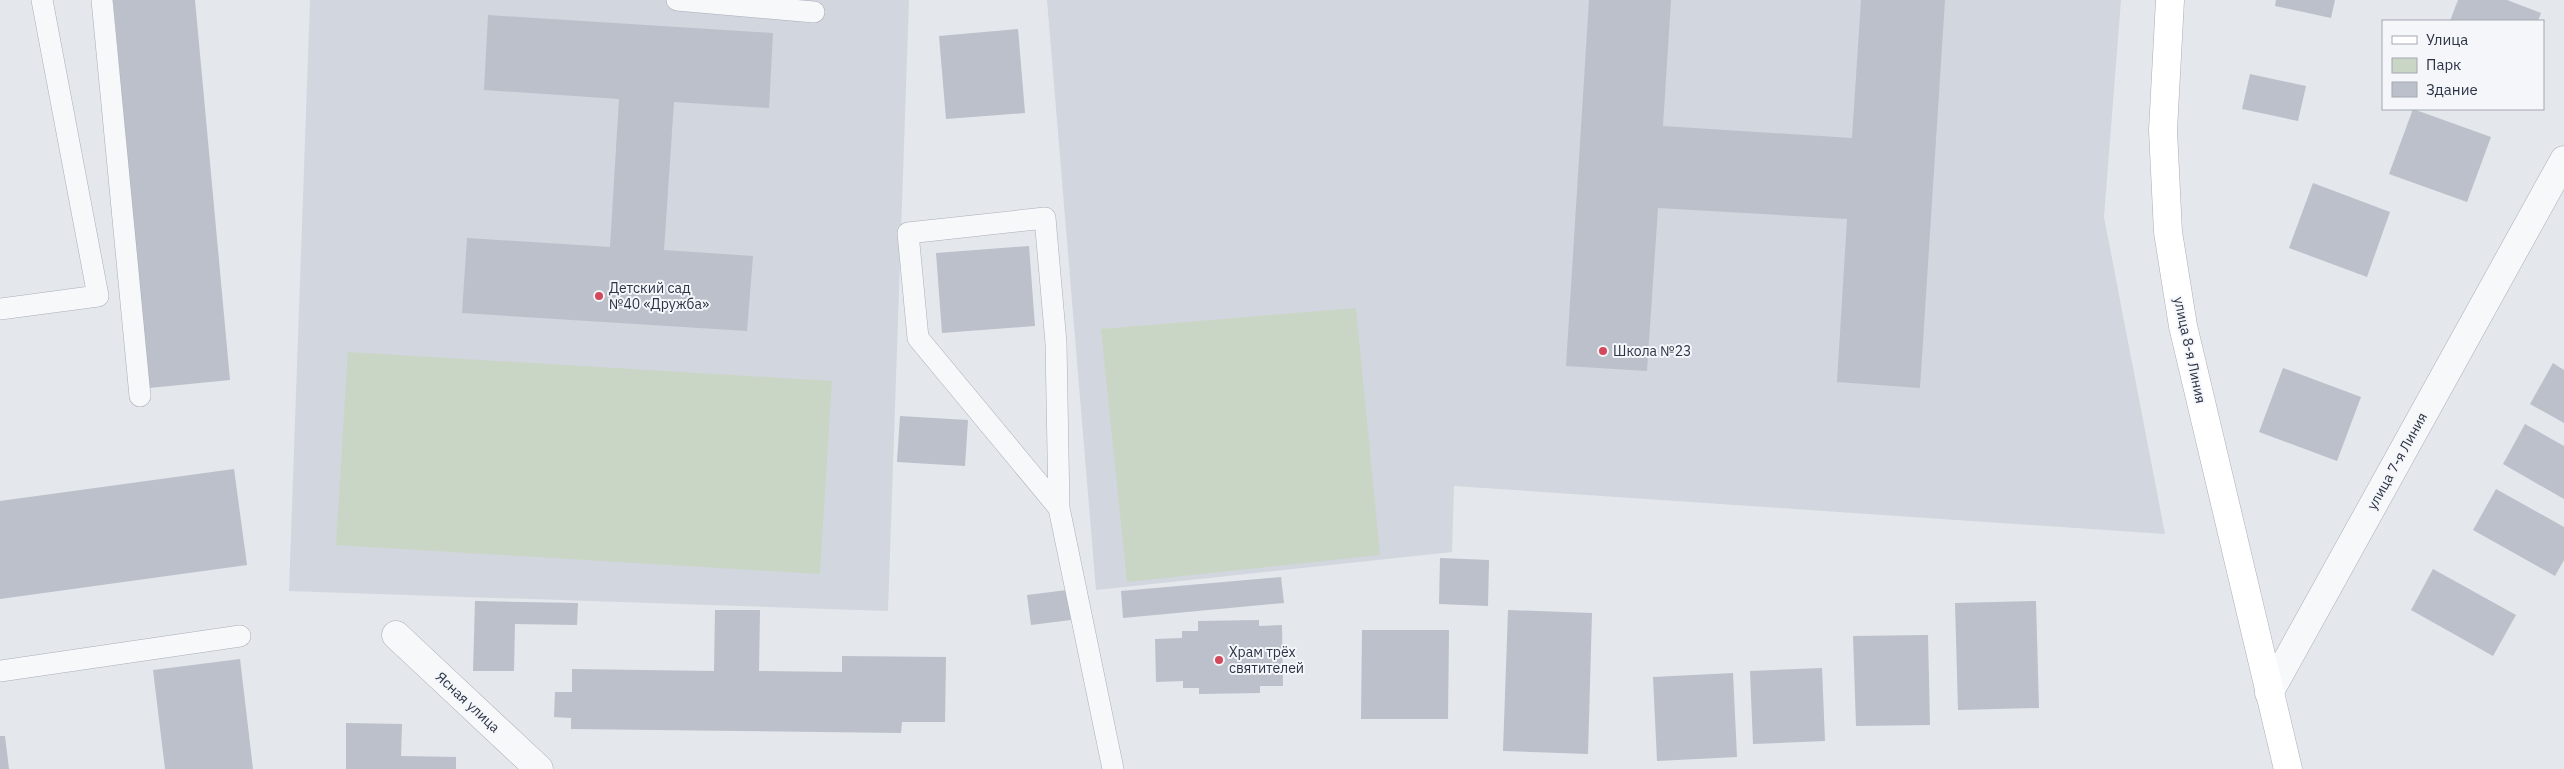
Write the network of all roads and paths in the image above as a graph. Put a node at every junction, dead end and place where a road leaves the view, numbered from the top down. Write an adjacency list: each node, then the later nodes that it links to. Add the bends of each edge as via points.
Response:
1 (42, 0): 7 (lane, via 98,296)
2 (102, 0): 8 (lane)
3 (676, 0): 5 (lane)
4 (2170, 0): 13 (street, улица 8-я Линия, via 2163,130 2168,232 2183,326)
5 (814, 12)
6 (2564, 160): 13 (street, улица 7-я Линия)
7 (0, 310)
8 (140, 396)
9 (1059, 508): 9 (lane, via 918,338 908,233 1045,218 1056,343); 15 (lane)
10 (396, 635): 14 (street, Ясная улица)
11 (240, 636): 12 (lane)
12 (0, 671)
13 (2269, 693): 16 (street)
14 (540, 769)
15 (1113, 769)
16 (2288, 769)

